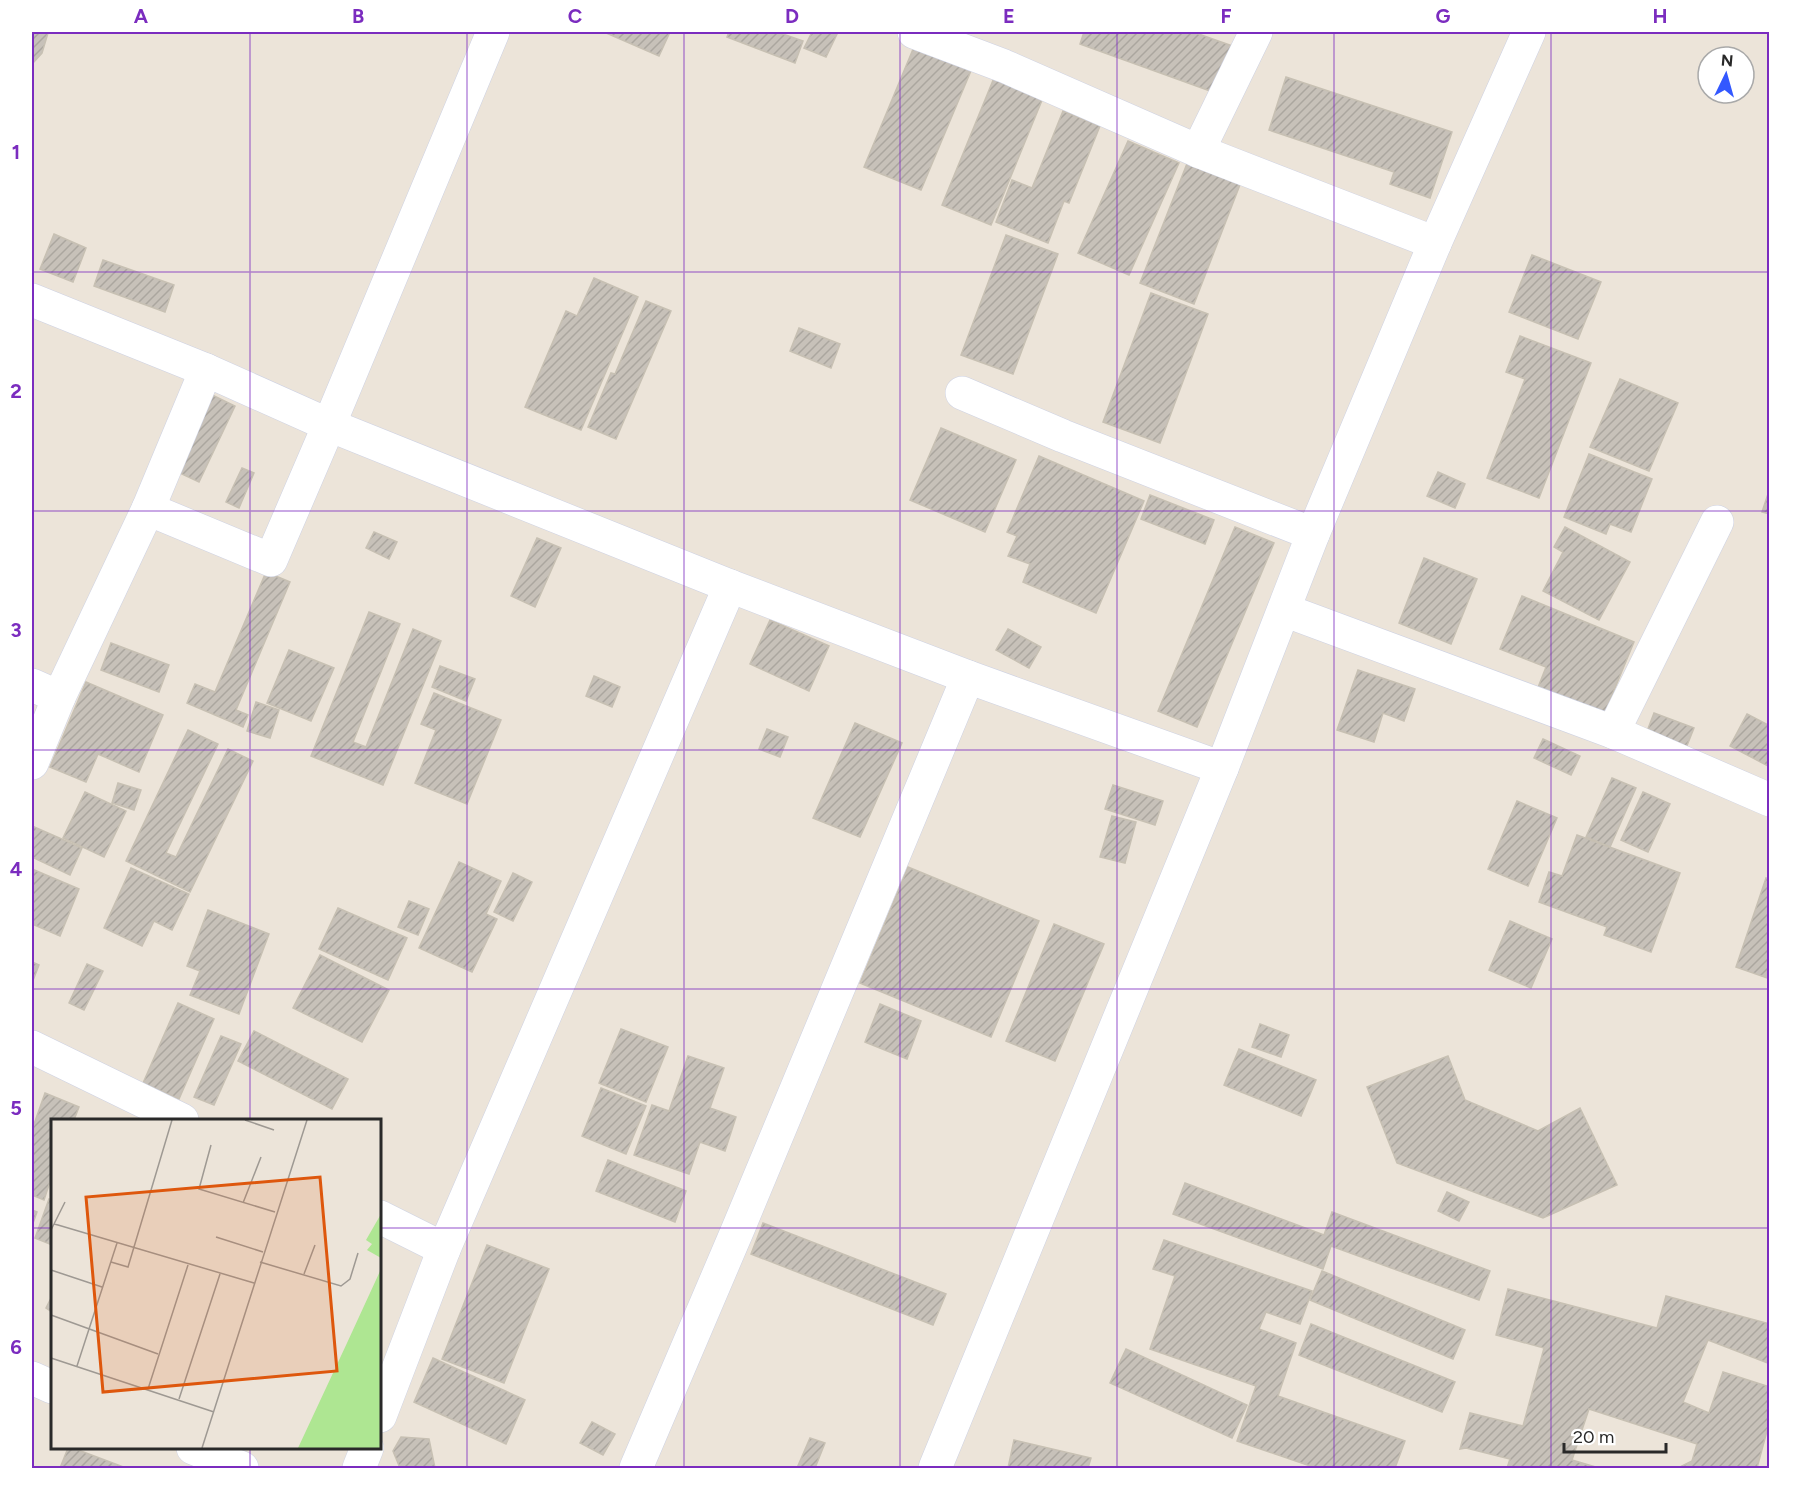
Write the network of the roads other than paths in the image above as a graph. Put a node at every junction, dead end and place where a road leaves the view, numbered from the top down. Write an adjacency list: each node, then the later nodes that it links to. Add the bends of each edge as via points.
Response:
1 (493, 32): 10 (street)
2 (914, 32): 5 (street, via 1004,66)
3 (1256, 32): 5 (street)
4 (1529, 32): 6 (street)
5 (1198, 151): 6 (street)
6 (1435, 243): 13 (street)
7 (32, 300): 8 (street)
8 (206, 370): 10 (street); 11 (street)
9 (962, 393): 13 (street)
10 (329, 425): 11 (street, via 271,560); 14 (street)
11 (148, 509): 17 (street)
12 (1717, 522): 18 (street)
13 (1313, 534): 15 (street)
14 (730, 586): 16 (street); 25 (street)
15 (1284, 610): 18 (street); 20 (street)
16 (968, 677): 20 (street); 33 (street)
17 (45, 691): 19 (street)
18 (1614, 732): 21 (street)
19 (32, 763)
20 (1222, 768): 34 (street)
21 (1770, 800)
22 (32, 1047): 23 (street)
23 (180, 1119)
24 (381, 1218): 25 (street)
25 (444, 1249): 28 (street)
26 (32, 1378): 27 (street)
27 (51, 1387)
28 (381, 1413)
29 (195, 1449): 31 (street)
30 (367, 1449): 32 (street)
31 (242, 1468)
32 (359, 1468)
33 (636, 1468)
34 (935, 1468)

